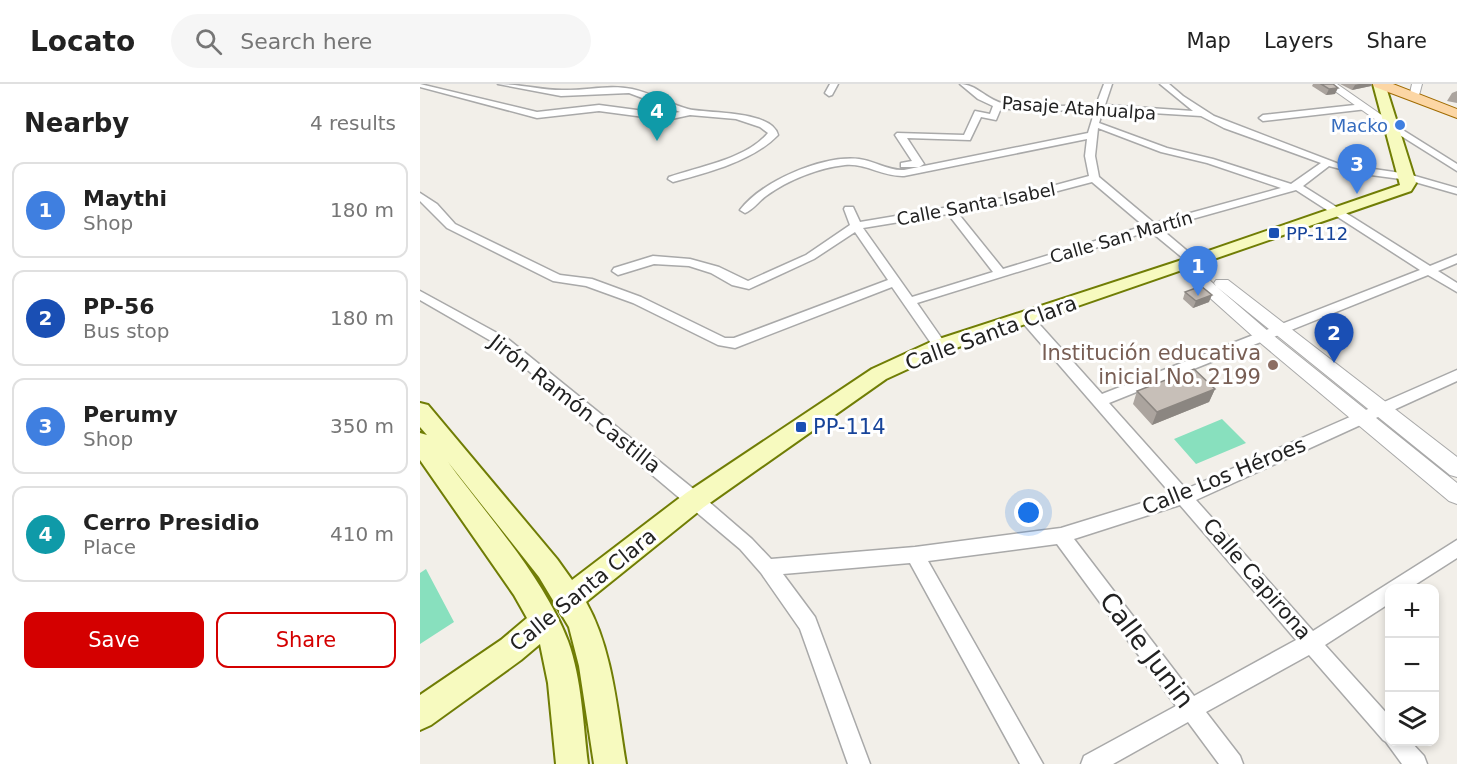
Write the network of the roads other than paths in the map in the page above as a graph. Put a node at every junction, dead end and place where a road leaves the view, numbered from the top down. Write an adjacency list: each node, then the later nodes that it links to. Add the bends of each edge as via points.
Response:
1 (502, 84): 17 (street, via 561,93 630,91)
2 (834, 84): 11 (street)
3 (964, 84): 12 (street, Pasaje Atahualpa)
4 (1108, 84): 13 (street)
5 (1164, 84): 18 (street)
6 (1330, 84): 14 (street)
7 (1379, 84): 10 (main road); 15 (main road)
8 (1393, 84): 10 (main road)
9 (420, 85): 17 (street, via 537,115 599,108 667,117)
10 (1415, 91): 16 (main road); 19 (main road)
11 (830, 93)
12 (998, 105): 13 (street, Pasaje Atahualpa); 24 (street, via 993,118 978,113 967,138 900,135 919,164)
13 (1101, 108): 18 (street, Pasaje Atahualpa); 22 (street)
14 (1365, 108): 15 (street); 20 (street); 21 (street)
15 (1387, 109): 21 (main road)
16 (1457, 109)
17 (689, 112): 27 (street, via 737,117 763,125 773,135 736,157)
18 (1200, 114): 23 (street)
19 (1457, 114)
20 (1263, 118)
21 (1390, 125): 25 (street); 28 (main road, via 1400,148)
22 (1093, 129): 24 (street, via 916,171 897,173); 26 (street, via 1090,156); 29 (street)
23 (1328, 163): 28 (street); 29 (street, Calle San Martín)
24 (873, 167): 33 (street, via 850,162 819,168 770,189 751,200)
25 (1457, 168)
26 (1094, 178): 34 (street, Calle Santa Isabel); 37 (street)
27 (673, 179)
28 (1406, 182): 30 (street); 35 (main road, Calle Santa Clara)
29 (1294, 187): 35 (street); 37 (street, Calle San Martín)
30 (1457, 191)
31 (420, 196): 43 (street, via 451,226 557,278 588,282 637,300 723,342 735,343 759,335)
32 (849, 208): 36 (street)
33 (745, 210)
34 (951, 211): 36 (street, Calle Santa Isabel); 42 (street)
35 (1338, 212): 39 (main road, Calle Santa Clara); 40 (street)
36 (856, 226): 41 (street, via 810,257 749,285 690,263 653,260); 43 (street)
37 (1154, 226): 39 (street); 42 (street, Calle San Martín)
38 (1457, 259): 40 (street)
39 (1194, 262): 47 (main road, Calle Santa Clara); 48 (street)
40 (1428, 270): 44 (street); 48 (street)
41 (618, 271)
42 (1000, 273): 46 (street, Calle San Martín)
43 (894, 282): 46 (street)
44 (1457, 288)
45 (420, 295): 59 (street, Jirón Ramón Castilla, via 503,342)
46 (908, 302): 49 (street)
47 (1027, 319): 49 (main road, Calle Santa Clara); 51 (street, Calle Capirona)
48 (1271, 333): 51 (street); 52 (street); 54 (street)
49 (940, 346): 59 (main road, Calle Santa Clara, via 879,374)
50 (1457, 375): 52 (street, Calle Los Héroes)
51 (1100, 401): 58 (street, Calle Capirona)
52 (1382, 409): 54 (street, Calle Los Héroes); 56 (street)
53 (420, 411): 66 (main road)
54 (1362, 418): 57 (street); 58 (street, Calle Los Héroes)
55 (420, 442): 67 (main road)
56 (1457, 469)
57 (1457, 495)
58 (1185, 497): 60 (street, Calle Los Héroes); 68 (street, Calle Capirona)
59 (695, 500): 63 (street, Jirón Ramón Castilla); 66 (main road, Calle Santa Clara)
60 (1061, 536): 62 (street, Calle Los Héroes); 69 (street, Calle Junin)
61 (1457, 548): 64 (street)
62 (915, 555): 63 (street, Calle Los Héroes); 76 (street)
63 (767, 567): 75 (street, Jirón Ramón Castilla, via 808,624)
64 (1401, 584)
65 (1385, 595): 68 (street)
66 (569, 599): 67 (street, Calle Santa Clara); 74 (main road, via 582,623 594,666)
67 (545, 621): 70 (main road, Calle Santa Clara, via 512,650); 73 (main road, via 563,683)
68 (1312, 642): 69 (street); 71 (street, Calle Capirona)
69 (1193, 710): 77 (street); 78 (street, Calle Junin)
70 (420, 714)
71 (1385, 728)
72 (1401, 746): 79 (street)
73 (572, 764)
74 (610, 764)
75 (859, 764)
76 (1032, 764)
77 (1092, 764)
78 (1232, 764)
79 (1416, 764)

